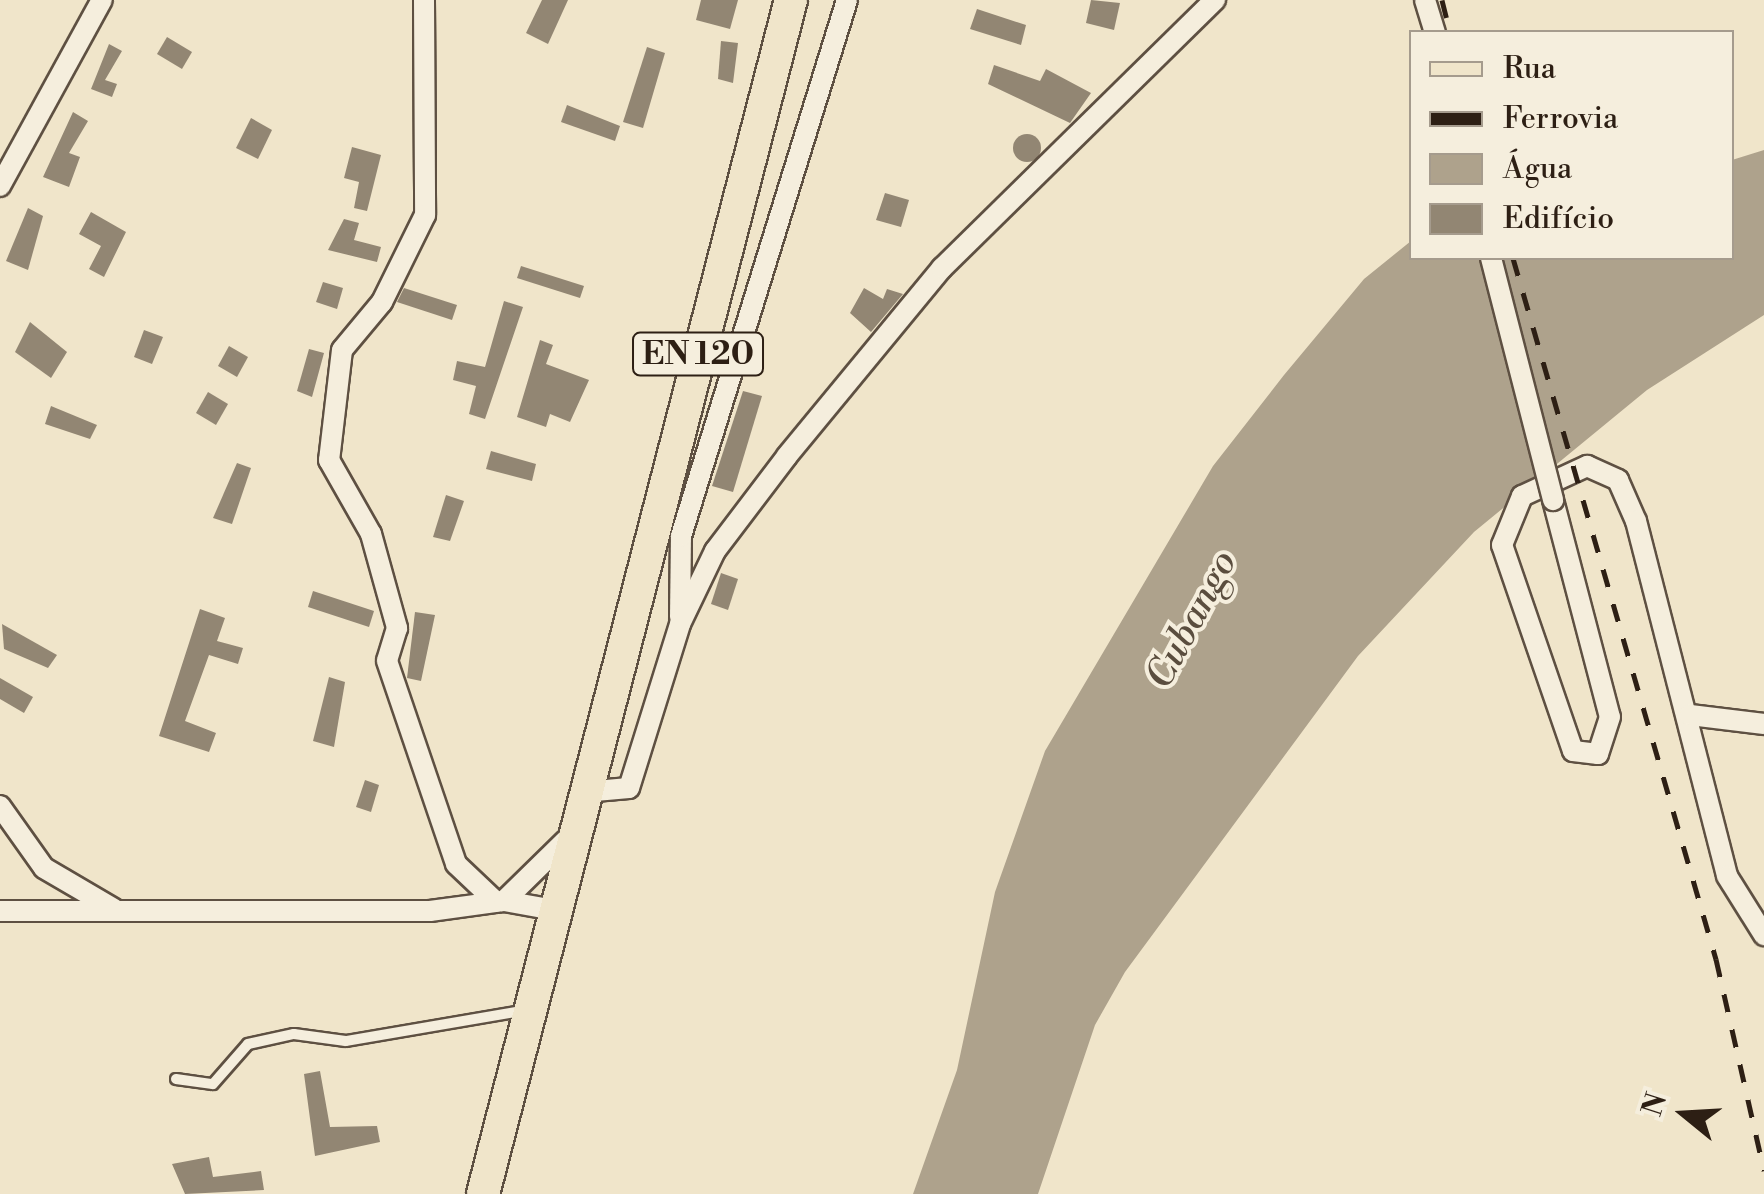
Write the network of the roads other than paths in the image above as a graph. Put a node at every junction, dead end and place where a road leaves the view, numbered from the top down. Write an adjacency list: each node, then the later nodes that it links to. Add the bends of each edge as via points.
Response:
1 (102, 0): 8 (street)
2 (424, 0): 19 (street, via 425,215 382,302 342,350 329,460 371,534 398,628 387,660 456,864)
3 (791, 0): 17 (main road, EN 120)
4 (847, 0): 14 (street, via 681,536)
5 (1215, 0): 14 (street, via 942,268 715,552)
6 (1425, 0): 7 (street)
7 (1434, 30)
8 (0, 186)
9 (1492, 260): 10 (street, bridge)
10 (1548, 482)
11 (1548, 482): 12 (street, bridge, via 1610,717 1598,754 1572,751 1502,545 1522,496)
12 (1548, 482)
13 (1548, 482): 15 (street, bridge, via 1575,467 1610,474 1625,491)
14 (680, 624): 17 (street, via 634,780 618,795)
15 (1690, 715): 16 (street); 23 (street, via 1727,876)
16 (1764, 724)
17 (581, 804): 19 (street, via 559,852); 21 (main road, EN 120)
18 (0, 806): 20 (street, via 44,868)
19 (500, 902): 20 (street, via 430,911); 21 (street)
20 (114, 909): 22 (street)
21 (555, 910): 24 (main road, EN 120)
22 (0, 911)
23 (1764, 934)
24 (527, 1010): 25 (lane, via 346,1041 294,1034 248,1044 213,1084); 26 (main road, EN 120)
25 (176, 1079)
26 (483, 1194)

